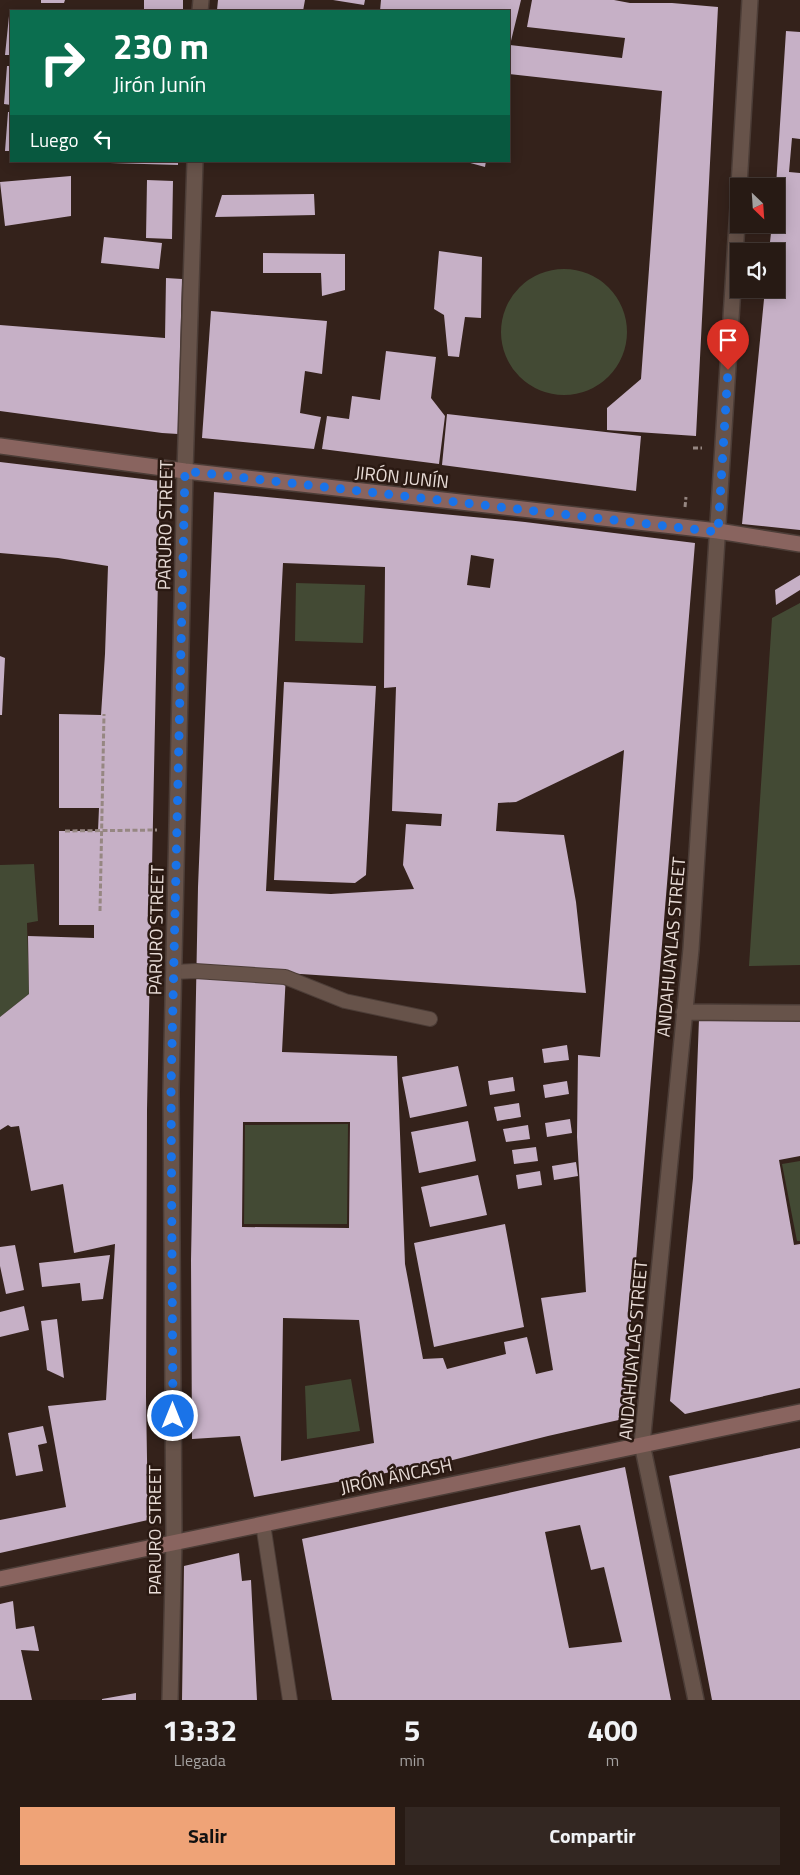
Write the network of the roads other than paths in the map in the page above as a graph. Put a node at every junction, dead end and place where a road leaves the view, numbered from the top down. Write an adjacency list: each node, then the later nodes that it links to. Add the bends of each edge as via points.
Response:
1 (750, 0): 3 (street)
2 (195, 162): 6 (street, PARURO STREET)
3 (739, 178)
4 (736, 233): 7 (street, ANDAHUAYLAS STREET)
5 (0, 446): 6 (street, JIRÓN JUNÍN)
6 (185, 471): 7 (street, JIRÓN JUNÍN); 9 (street, PARURO STREET)
7 (718, 532): 8 (street, JIRÓN JUNÍN); 10 (street, ANDAHUAYLAS STREET, via 692,949)
8 (800, 544)
9 (174, 972): 12 (lane, via 285,977 345,1001); 16 (street, PARURO STREET, via 171,1100)
10 (684, 1012): 11 (street); 14 (street, ANDAHUAYLAS STREET)
11 (800, 1013)
12 (430, 1018)
13 (800, 1412): 14 (street, JIRÓN ÁNCASH)
14 (642, 1444): 15 (street, JIRÓN ÁNCASH); 20 (street, ANDAHUAYLAS STREET)
15 (263, 1524): 16 (street, JIRÓN ÁNCASH); 19 (lane)
16 (174, 1542): 17 (street, JIRÓN ÁNCASH); 18 (street, PARURO STREET)
17 (0, 1579)
18 (170, 1700)
19 (290, 1700)
20 (696, 1700)

